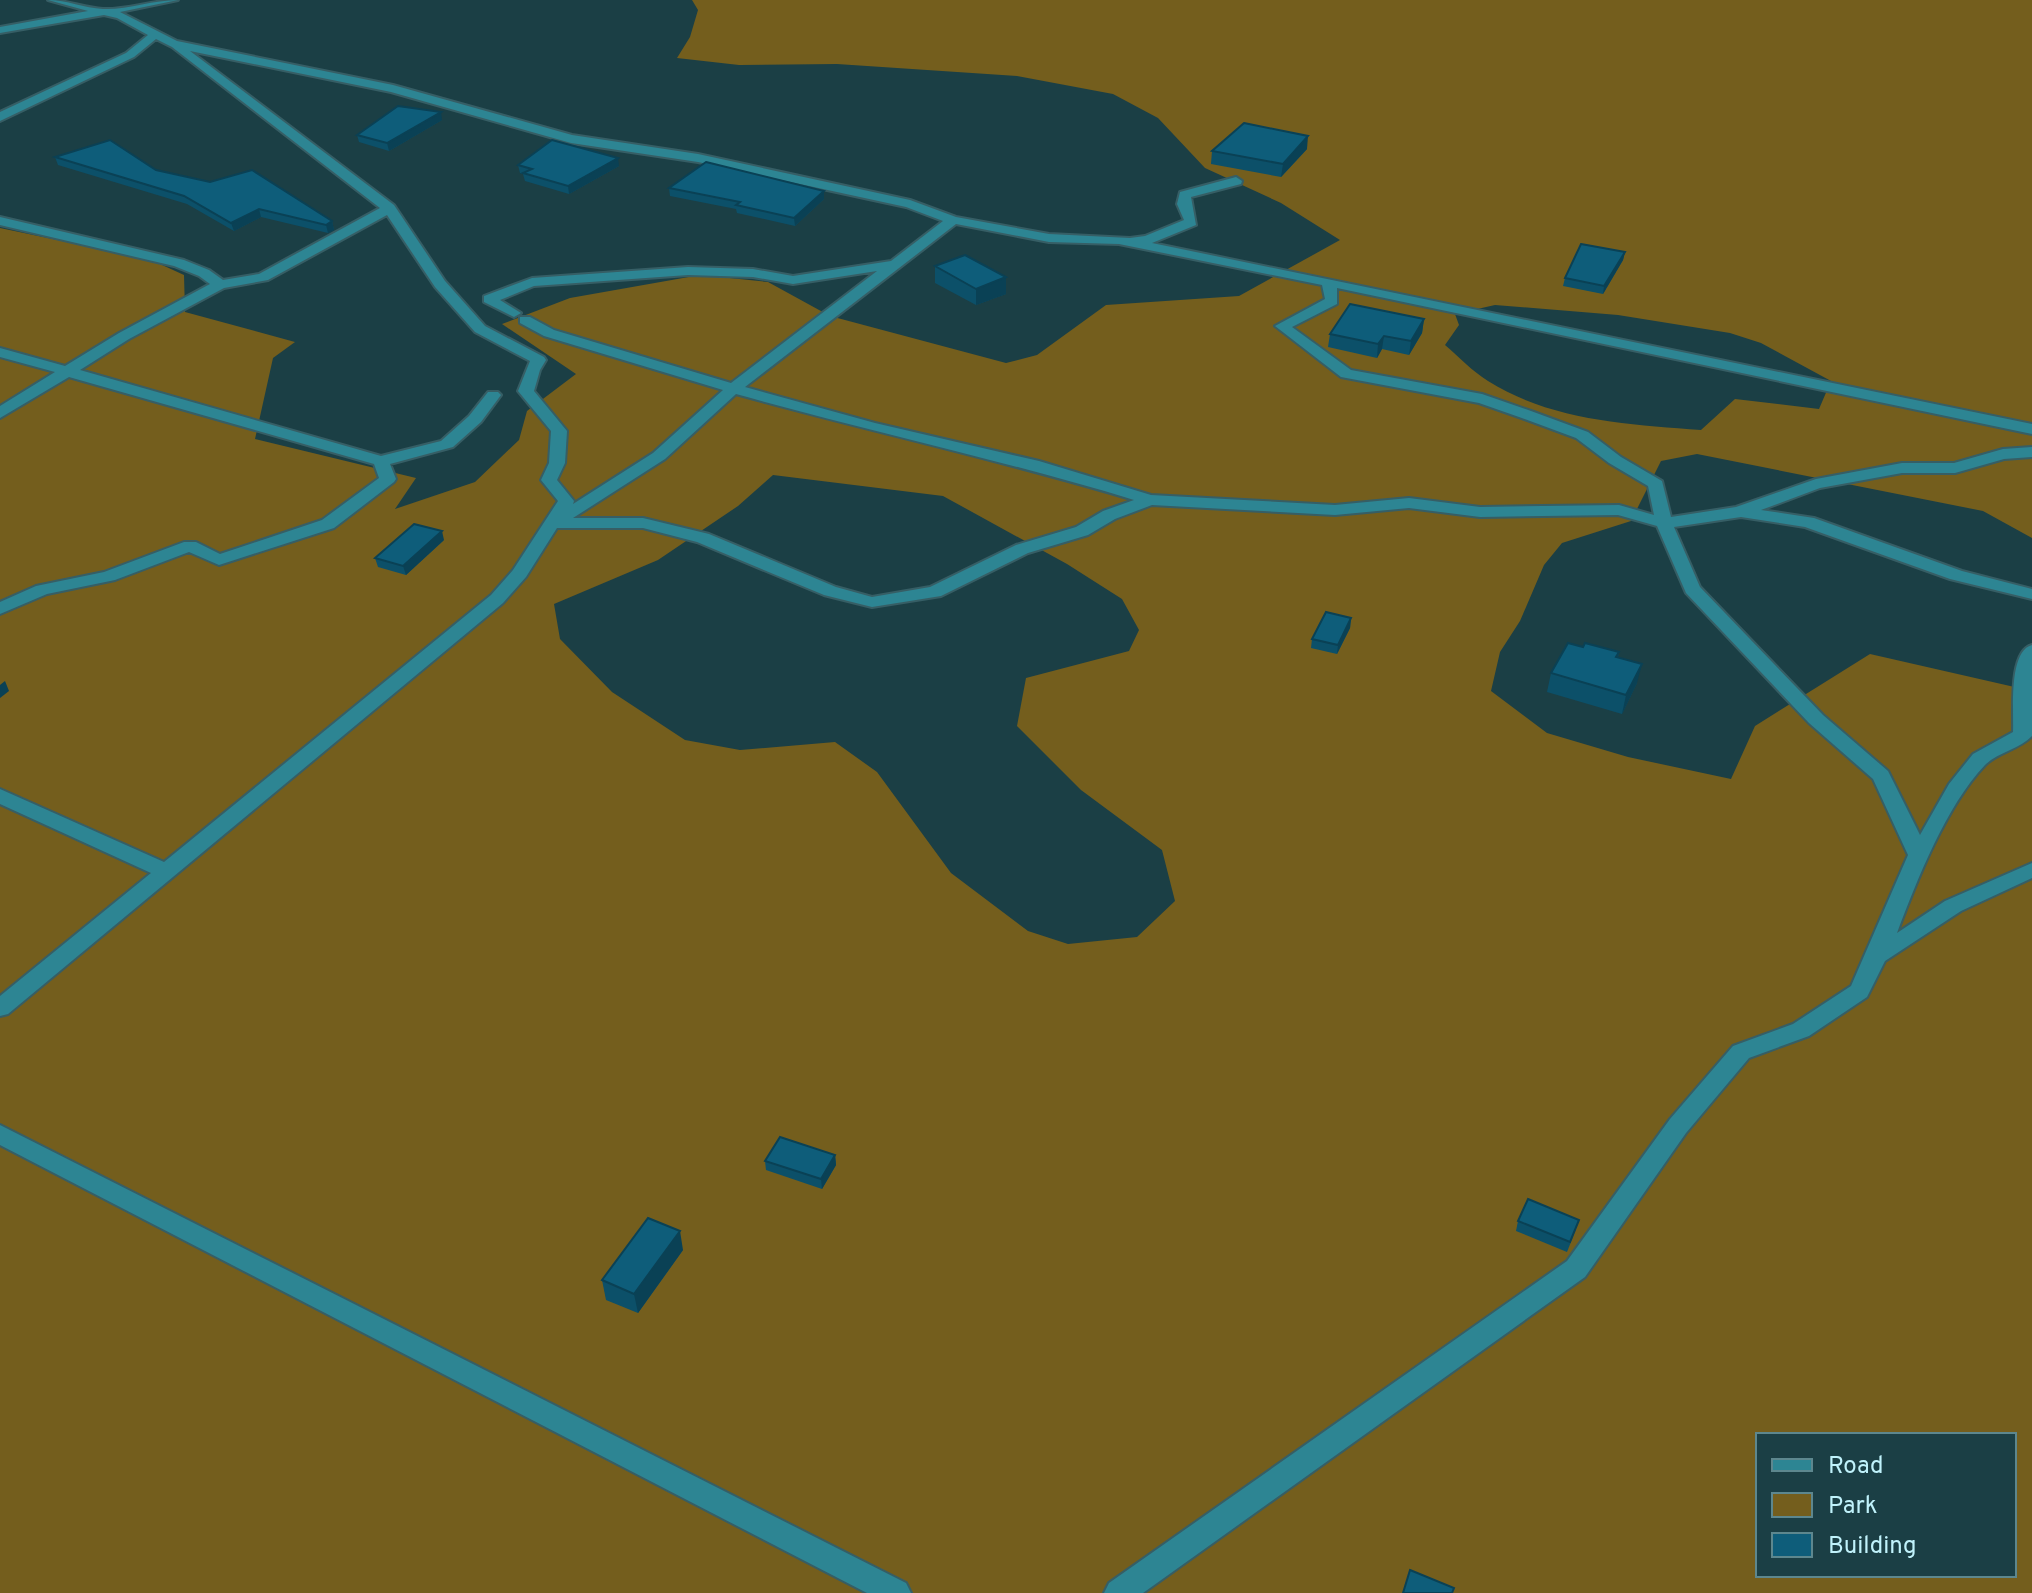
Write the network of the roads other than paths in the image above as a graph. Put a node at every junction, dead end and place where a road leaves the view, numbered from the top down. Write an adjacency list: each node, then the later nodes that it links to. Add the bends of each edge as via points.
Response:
1 (53, 0): 3 (street)
2 (173, 0): 3 (street)
3 (107, 13): 4 (street); 5 (street)
4 (0, 30)
5 (155, 34): 6 (street); 7 (street, via 130,55)
6 (174, 44): 9 (street); 10 (street, via 393,89 571,139 698,158 910,204)
7 (0, 117)
8 (1236, 181): 12 (street, via 1185,195 1191,222 1147,240)
9 (389, 208): 15 (street, via 263,277); 26 (street, via 440,284 480,329 539,360 526,391 559,431 557,463 549,480 566,501)
10 (953, 220): 12 (street, via 1049,238); 13 (street)
11 (0, 221): 15 (street, via 179,263)
12 (1119, 240): 14 (street)
13 (895, 264): 18 (street); 18 (street, via 793,280 688,271 532,282 489,299 549,333)
14 (1329, 282): 21 (street); 27 (street, via 1332,301 1282,326 1346,374 1482,399 1582,435 1656,484)
15 (220, 285): 17 (street)
16 (0, 352): 17 (street)
17 (67, 372): 20 (street); 23 (street)
18 (735, 387): 24 (street); 26 (street, via 659,456)
19 (493, 395): 23 (street, via 447,444)
20 (0, 413)
21 (2032, 429)
22 (2032, 452): 25 (street, via 1955,468 1902,468 1816,484)
23 (381, 461): 29 (street, via 388,479 328,524 219,560 190,546 109,576 42,590)
24 (1150, 500): 26 (street, via 1082,531 1022,549 935,592 872,602 830,591 703,538 643,523); 27 (street, via 1335,510 1409,503 1480,512 1619,510)
25 (1739, 512): 27 (street); 28 (street, via 1808,522 1956,575)
26 (554, 523): 35 (street, via 497,599)
27 (1664, 523): 33 (street, via 1692,589 1816,719 1881,776)
28 (2032, 594)
29 (0, 609)
30 (2032, 651): 31 (street)
31 (2028, 672): 33 (street, via 2023,735 1980,758)
32 (0, 796): 35 (street)
33 (1919, 855): 36 (street)
34 (2032, 870): 36 (street, via 1953,906)
35 (167, 872): 37 (street)
36 (1877, 956): 40 (street, via 1859,991 1801,1030 1741,1052 1678,1126 1576,1269)
37 (0, 1008)
38 (0, 1134): 39 (street)
39 (896, 1593)
40 (1119, 1593)

